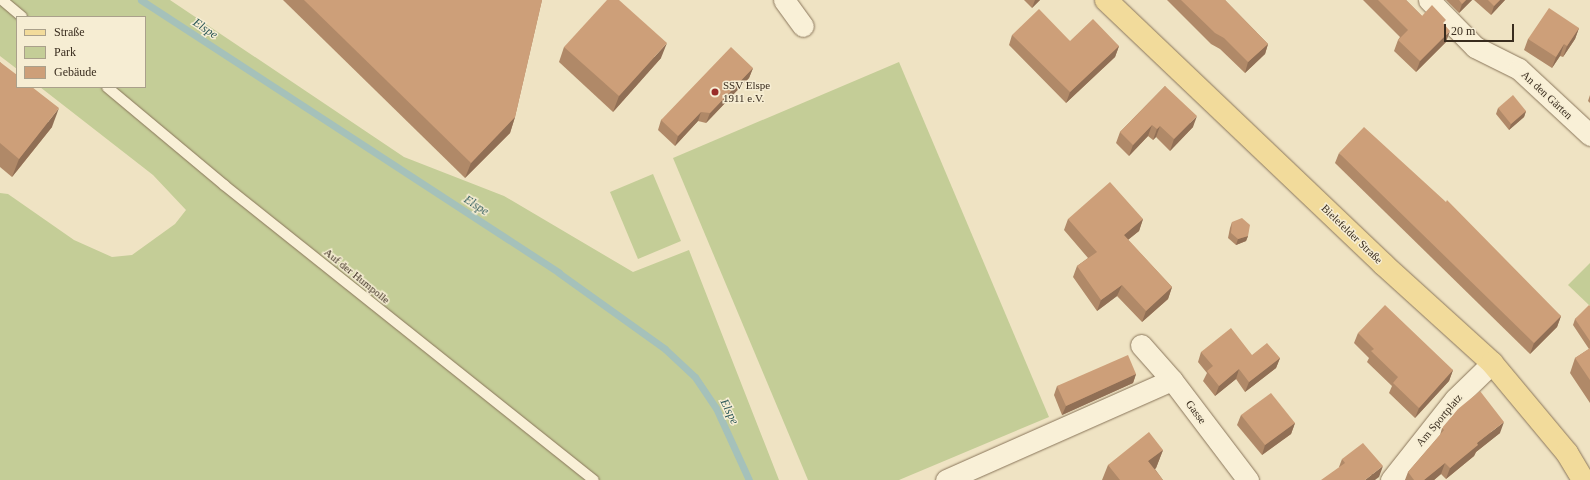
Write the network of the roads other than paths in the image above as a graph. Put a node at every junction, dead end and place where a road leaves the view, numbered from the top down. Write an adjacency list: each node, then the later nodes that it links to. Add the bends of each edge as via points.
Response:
1 (2, 0): 5 (lane)
2 (784, 0): 6 (street)
3 (1106, 0): 10 (main road, Bielefelder Straße, via 1383,264)
4 (1429, 0): 8 (street, An den Gärten, via 1475,47 1519,69)
5 (21, 16)
6 (803, 26)
7 (108, 88): 12 (lane, Auf der Humpolle, via 224,185)
8 (1590, 135)
9 (1142, 345): 11 (street, Gasse)
10 (1492, 363): 15 (street, Am Sportplatz, via 1454,399); 16 (main road, Bielefelder Straße, via 1567,453)
11 (1172, 380): 13 (street); 14 (street, Gasse)
12 (594, 480)
13 (946, 480)
14 (1248, 480)
15 (1391, 480)
16 (1584, 480)

